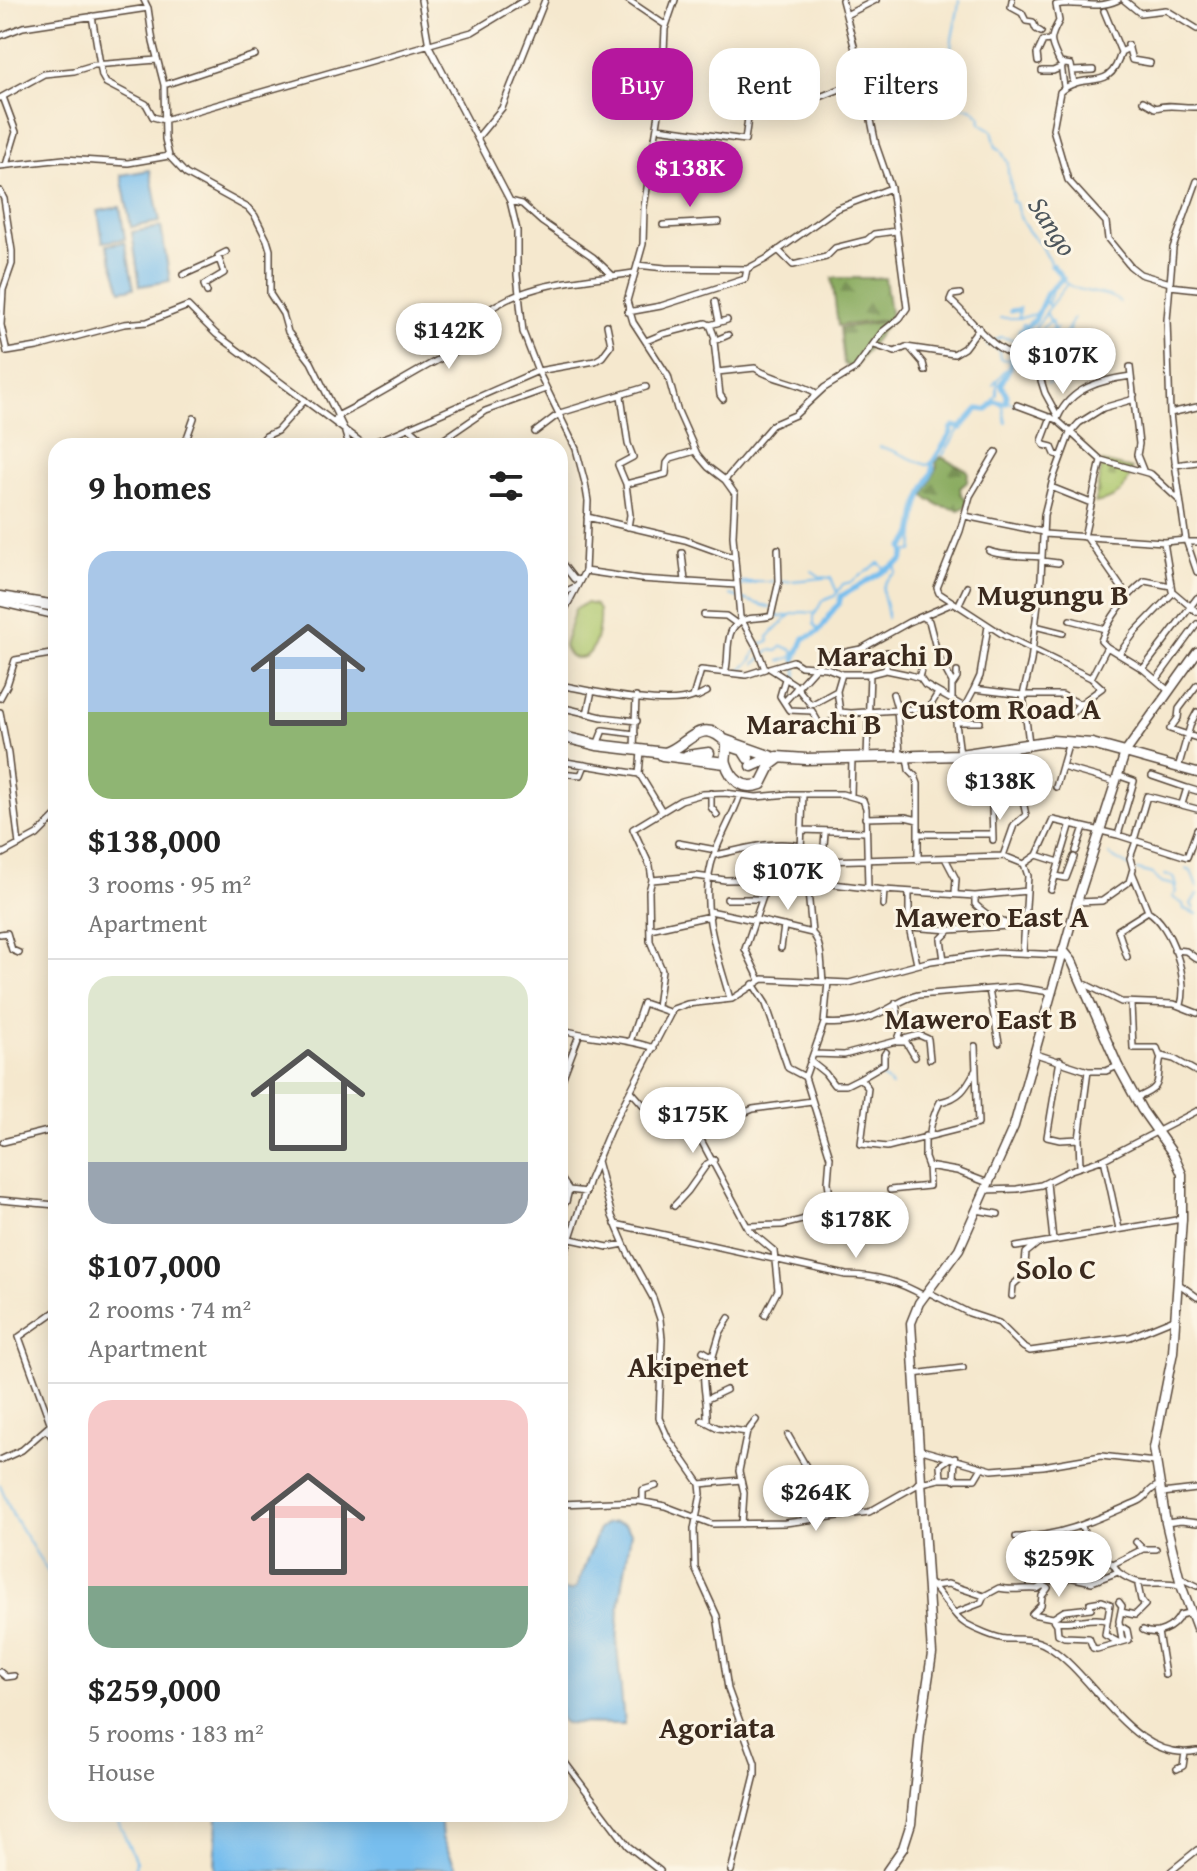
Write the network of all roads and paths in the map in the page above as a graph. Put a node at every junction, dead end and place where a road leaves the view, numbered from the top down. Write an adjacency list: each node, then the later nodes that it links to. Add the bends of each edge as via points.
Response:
1 (144, 0): 11 (street)
2 (421, 0): 20 (street)
3 (525, 0): 20 (street, via 472,32)
4 (545, 0): 42 (street, via 502,108)
5 (628, 0): 15 (street)
6 (675, 0): 15 (street)
7 (842, 0): 13 (street)
8 (876, 0): 13 (street)
9 (1012, 0): 17 (street, via 1011,7)
10 (1121, 0): 16 (street, via 1140,13 1167,10); 19 (street, via 1086,6 1058,3 1059,21)
11 (148, 8): 14 (street); 24 (street)
12 (1104, 11): 22 (street)
13 (846, 15): 21 (street)
14 (92, 16): 18 (street); 27 (street)
15 (665, 25): 41 (street)
16 (1197, 29)
17 (1041, 32)
18 (0, 36)
19 (1050, 40): 25 (street, via 1041,44); 28 (street)
20 (429, 46): 38 (street); 42 (street)
21 (855, 48)
22 (1121, 52): 26 (street, via 1128,46 1132,60); 32 (street, via 1115,71 1104,79)
23 (255, 55): 33 (street)
24 (157, 60): 27 (street); 33 (street)
25 (1038, 62)
26 (1150, 63)
27 (101, 64): 35 (street, via 41,75); 38 (street, via 106,83)
28 (1062, 66): 30 (street); 31 (street, via 1069,64); 34 (street)
29 (1093, 70): 31 (street)
30 (1042, 71)
31 (1073, 71): 32 (street)
32 (1074, 84): 34 (street)
33 (164, 85): 38 (street)
34 (1065, 88): 63 (street, via 1053,129 1068,180 1106,222 1108,239 1130,266)
35 (1, 98): 45 (street, via 16,132)
36 (1143, 101): 37 (street, via 1155,108 1165,103)
37 (1197, 107)
38 (164, 120): 44 (street)
39 (748, 120): 41 (street, via 745,140)
40 (871, 120): 48 (street)
41 (658, 128): 43 (street)
42 (478, 137): 50 (street)
43 (653, 152): 46 (street); 58 (street)
44 (169, 156): 45 (street, via 128,163 64,159); 101 (street, via 186,174 255,216 270,250 270,294 288,332 311,362)
45 (3, 165)
46 (713, 171)
47 (1197, 181): 63 (street, via 1175,239)
48 (891, 188): 54 (street); 55 (street, via 836,209)
49 (0, 191): 51 (street)
50 (510, 201): 62 (street, via 522,204); 66 (street, via 517,230)
51 (3, 212): 74 (street, via 12,264 3,290)
52 (719, 222): 53 (street)
53 (663, 225)
54 (896, 231): 55 (street, via 874,234 835,248 826,257 793,265); 79 (street, via 907,308)
55 (778, 250): 59 (street)
56 (226, 252): 57 (street)
57 (219, 259): 61 (street); 65 (street, via 224,273 204,285)
58 (637, 265): 59 (street); 60 (street)
59 (747, 269): 69 (street, via 745,279)
60 (634, 273): 62 (street); 69 (street)
61 (183, 275)
62 (613, 276): 66 (street)
63 (1170, 285): 64 (street); 98 (street)
64 (1197, 289)
65 (207, 292)
66 (519, 292): 83 (street, via 523,332); 101 (street, via 478,318 480,340)
67 (960, 294): 75 (street, via 950,300)
68 (715, 302): 71 (street)
69 (628, 312): 78 (street)
70 (727, 320): 71 (street)
71 (719, 322): 73 (street)
72 (607, 325): 83 (street, via 611,345 600,359)
73 (710, 325): 77 (street); 78 (street, via 700,323)
74 (1, 326): 94 (street, via 10,352 147,322 188,306 216,334)
75 (979, 330): 80 (street, via 954,354); 81 (street)
76 (728, 335): 77 (street)
77 (715, 338): 85 (street)
78 (646, 341): 115 (street, via 670,380)
79 (874, 345): 80 (street, via 895,352); 122 (street, via 855,369 795,415 772,425)
80 (910, 348): 84 (street)
81 (1009, 353)
82 (1130, 367): 87 (street)
83 (538, 371): 89 (street); 102 (street)
84 (925, 371)
85 (717, 372): 90 (street, via 755,368); 92 (street)
86 (1039, 374): 100 (street)
87 (1131, 376): 93 (street); 100 (street, via 1086,388)
88 (646, 387): 91 (street)
89 (547, 388): 97 (street); 114 (street, via 485,411)
90 (816, 393)
91 (621, 396): 97 (street); 123 (street, via 633,457 618,465)
92 (723, 399)
93 (1133, 399): 105 (street, via 1089,414); 121 (street)
94 (305, 400): 101 (street); 108 (street)
95 (1017, 405): 100 (street)
96 (1197, 407): 98 (street)
97 (560, 413): 104 (street); 128 (street, via 583,474)
98 (1170, 413): 120 (street)
99 (194, 418): 107 (street)
100 (1055, 418): 105 (street); 117 (street, via 1042,443)
101 (336, 419): 103 (street)
102 (409, 427): 106 (street); 113 (street)
103 (344, 429): 109 (street); 110 (street)
104 (535, 432)
105 (1070, 433): 117 (street); 118 (street)
106 (392, 435): 111 (street); 112 (street)
107 (187, 438)
108 (264, 438)
109 (347, 438)
110 (357, 438)
111 (383, 438)
112 (394, 438)
113 (422, 438)
114 (444, 438)
115 (695, 451): 122 (street); 123 (street, via 671,458 666,474)
116 (996, 452): 127 (street, via 970,496)
117 (1061, 456): 124 (street)
118 (1101, 460): 121 (street); 126 (street)
119 (1197, 462): 120 (street)
120 (1175, 465): 125 (street)
121 (1143, 470): 125 (street)
122 (725, 480): 138 (street, via 736,497)
123 (626, 484): 129 (street)
124 (1051, 487): 126 (street); 130 (street)
125 (1179, 500): 132 (street)
126 (1091, 503): 131 (street)
127 (965, 516): 130 (street); 154 (street, via 937,588)
128 (587, 517): 129 (street); 141 (street)
129 (628, 527): 138 (street)
130 (1044, 533): 131 (street); 139 (street)
131 (1085, 537): 133 (street); 150 (street)
132 (1187, 541): 133 (street); 134 (street); 143 (street)
133 (1164, 542): 149 (street)
134 (1197, 542)
135 (778, 549): 162 (street, via 771,616)
136 (989, 551): 139 (street)
137 (682, 553): 144 (street)
138 (735, 558): 146 (street)
139 (1042, 559): 140 (street); 165 (street)
140 (1058, 563)
141 (585, 571): 144 (street); 145 (street)
142 (568, 572): 145 (street)
143 (1197, 572)
144 (685, 581): 146 (street)
145 (579, 583): 148 (street); 153 (street)
146 (737, 585): 162 (street)
147 (967, 587): 154 (street)
148 (568, 589)
149 (1172, 590): 150 (street, via 1145,581); 156 (street); 173 (street)
150 (1128, 597): 166 (street)
151 (1197, 598): 156 (street)
152 (3, 599): 155 (highway); 158 (street)
153 (568, 604)
154 (956, 604): 160 (street); 164 (street)
155 (48, 605)
156 (1190, 607): 157 (street); 178 (street)
157 (1197, 612)
158 (48, 613)
159 (704, 615): 162 (street)
160 (921, 617): 175 (street, via 861,649 826,656); 187 (street, via 929,621 938,656)
161 (1070, 620): 166 (street)
162 (739, 622): 176 (street, via 727,643); 177 (street)
163 (1197, 624): 186 (street)
164 (988, 626): 169 (street); 191 (street)
165 (1035, 626): 167 (street); 169 (street)
166 (1105, 629): 168 (street, via 1101,641)
167 (1063, 633)
168 (1107, 647): 173 (street); 184 (street)
169 (1031, 650): 184 (street); 198 (street)
170 (887, 652): 179 (street)
171 (1197, 652): 194 (main road)
172 (48, 654): 201 (street, via 15,660)
173 (1119, 654): 178 (street)
174 (922, 667): 183 (street)
175 (815, 668): 177 (street, via 793,661); 181 (street); 190 (street)
176 (726, 669)
177 (767, 669): 185 (street); 199 (street, via 746,675 702,670 691,698)
178 (1143, 669): 186 (street)
179 (886, 670): 182 (street); 183 (street)
180 (957, 672): 187 (street)
181 (842, 674): 182 (street); 193 (street)
182 (870, 674): 208 (street)
183 (919, 677): 196 (street)
184 (1091, 678): 204 (street, via 1102,688)
185 (785, 679): 190 (street); 203 (street, via 780,696)
186 (1157, 679): 194 (street)
187 (953, 684): 202 (street)
188 (1197, 685): 219 (street, via 1170,728)
189 (568, 686): 192 (street)
190 (797, 689): 193 (street, via 811,705); 203 (street)
191 (974, 689): 198 (street); 205 (street)
192 (592, 691): 199 (street); 212 (street)
193 (837, 691): 208 (street, via 840,712)
194 (1169, 691): 227 (main road)
195 (707, 692): 200 (street)
196 (938, 693): 202 (street); 206 (street, via 929,708)
197 (893, 694): 206 (street)
198 (1023, 695): 204 (street, via 1062,695); 223 (street)
199 (636, 697): 213 (street)
200 (697, 697)
201 (0, 698)
202 (952, 698): 205 (street)
203 (785, 701): 215 (street, via 792,711 812,711 821,727)
204 (1080, 704): 210 (street, via 1072,713)
205 (964, 707): 217 (street)
206 (897, 708): 208 (street); 232 (street)
207 (568, 709): 212 (street)
208 (870, 711): 234 (street)
209 (0, 712): 273 (street)
210 (1055, 712)
211 (1197, 712): 214 (street)
212 (587, 714): 213 (street)
213 (637, 721): 218 (street)
214 (1195, 721): 219 (street)
215 (830, 722)
216 (980, 722): 217 (street)
217 (957, 723): 229 (street)
218 (635, 734): 224 (street, via 603,730); 226 (street)
219 (1189, 735): 221 (street); 238 (street)
220 (568, 738): 224 (highway)
221 (1197, 738)
222 (1069, 742): 223 (highway); 227 (highway); 237 (street)
223 (1029, 743): 225 (highway)
224 (597, 745): 226 (highway)
225 (985, 751): 229 (highway); 239 (street)
226 (642, 752): 228 (highway); 242 (street)
227 (1125, 753): 238 (main road); 245 (main road)
228 (682, 755): 230 (highway); 230 (highway); 230 (highway, via 691,735 702,732 716,734)
229 (960, 755): 232 (highway)
230 (724, 756): 231 (highway); 231 (highway, via 742,749 751,762); 231 (highway, via 739,783 754,787)
231 (776, 757): 233 (highway)
232 (904, 757): 234 (highway); 260 (street, via 918,784)
233 (852, 758): 234 (highway); 254 (street)
234 (867, 758)
235 (568, 762): 236 (street)
236 (585, 765): 241 (street, via 581,775); 242 (street)
237 (1062, 767): 245 (street); 246 (street)
238 (1178, 768): 240 (main road)
239 (1000, 770): 248 (street); 251 (street)
240 (1197, 773)
241 (568, 774)
242 (639, 774): 257 (street)
243 (1152, 776): 247 (street)
244 (1035, 778): 248 (street, via 1033,787)
245 (1116, 779): 265 (main road); 270 (street, via 1134,781)
246 (1056, 787)
247 (1187, 788): 249 (street); 255 (street)
248 (1021, 790): 269 (street, via 992,806 992,837); 279 (street, via 1026,815 1014,825)
249 (1197, 791)
250 (711, 793): 253 (street); 257 (street); 258 (street)
251 (966, 793)
252 (803, 794): 253 (street); 254 (street); 268 (street)
253 (740, 795): 276 (street)
254 (851, 796): 259 (street, via 864,801)
255 (1182, 804): 256 (street); 271 (street, via 1147,796)
256 (1197, 809)
257 (662, 811): 290 (street, via 633,829)
258 (717, 815)
259 (865, 818): 260 (street); 266 (street)
260 (918, 820): 269 (street)
261 (1071, 823): 263 (street); 278 (street, via 1052,820); 284 (street)
262 (48, 824): 273 (street)
263 (1084, 827): 265 (street); 287 (street, via 1066,878)
264 (1197, 830): 274 (street)
265 (1100, 831): 270 (street); 304 (main road)
266 (865, 832): 267 (street); 283 (street)
267 (825, 833): 268 (street); 282 (street)
268 (802, 834): 275 (street)
269 (918, 834): 280 (street)
270 (1118, 835): 271 (street)
271 (1135, 840): 274 (street, via 1187,857); 286 (street)
272 (678, 843): 276 (street)
273 (19, 845): 277 (street)
274 (1194, 845)
275 (801, 846): 276 (street, via 769,844); 291 (street)
276 (716, 852): 288 (street)
277 (0, 855)
278 (1037, 855): 284 (street); 285 (street)
279 (1003, 856): 281 (street); 285 (street)
280 (918, 860): 281 (street); 283 (street)
281 (946, 860): 300 (street, via 956,879)
282 (823, 861): 283 (street); 292 (street)
283 (868, 861): 294 (street)
284 (1059, 862): 287 (street)
285 (1024, 864): 298 (street)
286 (1132, 872): 293 (street); 297 (street)
287 (1056, 876): 296 (street)
288 (709, 877): 289 (street); 290 (street); 307 (street)
289 (769, 879): 291 (street); 303 (street)
290 (652, 880): 313 (street)
291 (804, 881): 292 (street); 315 (street)
292 (821, 884): 294 (street)
293 (1139, 884): 297 (street); 306 (street)
294 (868, 888): 295 (street)
295 (884, 890): 299 (street); 305 (street)
296 (1051, 890)
297 (1121, 890): 304 (street, via 1098,902)
298 (1027, 891): 301 (street); 312 (street)
299 (909, 892): 300 (street); 311 (street)
300 (955, 893): 301 (street)
301 (975, 896): 310 (street, via 981,911)
302 (727, 899): 303 (street)
303 (762, 899): 308 (street)
304 (1077, 902): 319 (main road)
305 (883, 905)
306 (1148, 911): 318 (street, via 1158,917); 322 (street, via 1118,930)
307 (710, 914): 308 (street); 313 (street); 332 (street)
308 (753, 919): 309 (street); 326 (street, via 745,951)
309 (784, 926): 315 (street); 317 (street)
310 (1008, 926): 312 (street); 314 (street)
311 (909, 927): 314 (street); 325 (street)
312 (1023, 927): 321 (street)
313 (650, 929): 336 (street, via 662,970)
314 (950, 930): 324 (street, via 941,937)
315 (812, 933): 327 (street)
316 (0, 934): 320 (street, via 7,933 12,950)
317 (781, 948)
318 (1174, 950): 323 (street); 335 (street, via 1183,976)
319 (1062, 952): 321 (street); 328 (main road); 331 (main road)
320 (19, 953)
321 (1023, 953): 324 (street)
322 (1127, 957)
323 (1197, 959)
324 (944, 960): 325 (street)
325 (917, 964): 327 (street, via 849,983)
326 (760, 980): 327 (street); 329 (street)
327 (826, 982): 339 (street)
328 (1082, 982): 334 (street); 356 (main road)
329 (753, 984): 332 (street); 360 (street, via 766,1004 787,1067)
330 (989, 990): 331 (street, via 1020,987); 333 (street, via 918,995); 344 (street)
331 (1050, 992): 348 (main road)
332 (730, 999): 337 (street, via 687,1004)
333 (896, 1003): 339 (street, via 862,1019); 343 (street, via 901,1031)
334 (1131, 1004): 335 (street); 350 (street, via 1133,1048 1157,1048)
335 (1181, 1005): 338 (street)
336 (657, 1006): 337 (street); 342 (street, via 641,1005)
337 (669, 1012): 346 (street)
338 (1197, 1013)
339 (824, 1023): 349 (street)
340 (568, 1032): 341 (street)
341 (579, 1035): 342 (street); 355 (street)
342 (631, 1040): 346 (street)
343 (897, 1042): 349 (street, via 844,1055); 351 (street, via 906,1042); 352 (street, via 914,1035 927,1038)
344 (999, 1043)
345 (975, 1046): 357 (street)
346 (654, 1048): 362 (street)
347 (886, 1052): 361 (street, via 884,1064)
348 (1033, 1053): 353 (street); 378 (main road, via 1017,1119)
349 (813, 1054): 354 (street)
350 (1161, 1056): 359 (street); 363 (street, via 1158,1085)
351 (915, 1057)
352 (930, 1059)
353 (1060, 1060): 358 (street); 370 (street, via 1047,1137)
354 (810, 1061): 360 (street); 361 (street, via 834,1085)
355 (568, 1064)
356 (1118, 1066): 358 (street); 363 (main road)
357 (976, 1070): 369 (street, via 964,1091 940,1102); 369 (street, via 978,1124)
358 (1088, 1071): 370 (street)
359 (1197, 1072)
360 (805, 1077): 364 (street)
361 (860, 1078): 369 (street, via 868,1088 861,1144 887,1147)
362 (631, 1091): 366 (street, via 645,1107); 374 (street)
363 (1135, 1099): 368 (main road)
364 (812, 1101): 366 (street, via 753,1109); 389 (street, via 830,1157 831,1203 802,1220)
365 (1197, 1111): 368 (street)
366 (694, 1127): 373 (street)
367 (48, 1131): 371 (street)
368 (1158, 1131): 372 (street); 387 (main road, via 1182,1174)
369 (928, 1136): 375 (street)
370 (1079, 1139): 376 (street)
371 (3, 1142)
372 (1104, 1159): 376 (street); 390 (street)
373 (714, 1160): 384 (street); 389 (street)
374 (597, 1161): 380 (street); 388 (street)
375 (928, 1166): 378 (street, via 957,1171); 379 (street, via 929,1186)
376 (1080, 1166): 377 (street)
377 (1047, 1183): 378 (street, via 1022,1189); 392 (street)
378 (987, 1186): 385 (main road)
379 (890, 1190)
380 (586, 1192): 381 (street); 391 (street)
381 (568, 1194)
382 (0, 1200): 383 (street)
383 (48, 1204)
384 (674, 1206)
385 (976, 1210): 386 (street); 399 (main road, via 956,1256)
386 (998, 1214)
387 (1182, 1219): 390 (street); 398 (main road)
388 (615, 1224): 394 (street); 397 (street)
389 (747, 1226): 397 (street, via 771,1246)
390 (1119, 1229): 392 (street)
391 (571, 1239): 394 (street, via 608,1247); 395 (street)
392 (1053, 1240): 393 (street)
393 (1041, 1242): 396 (street); 400 (street, via 1026,1253 1024,1275 1013,1285)
394 (624, 1244): 431 (street, via 660,1319 660,1423)
395 (568, 1247)
396 (1016, 1247)
397 (776, 1259): 399 (street, via 872,1277); 402 (street, via 778,1290)
398 (1179, 1284): 401 (street); 405 (main road)
399 (926, 1294): 405 (street, via 999,1323 1030,1351 1130,1337); 409 (main road, via 911,1323)
400 (1012, 1296)
401 (1197, 1297)
402 (765, 1315)
403 (48, 1317): 412 (street, via 19,1337)
404 (729, 1318): 407 (street)
405 (1174, 1319): 420 (main road)
406 (703, 1351): 407 (street)
407 (713, 1357): 411 (street, via 704,1369)
408 (963, 1368): 409 (street)
409 (913, 1374): 417 (main road)
410 (726, 1390): 411 (street)
411 (707, 1399): 415 (street, via 705,1421 731,1432)
412 (48, 1417)
413 (756, 1420): 415 (street)
414 (48, 1428): 419 (street, via 22,1450)
415 (747, 1432): 428 (street)
416 (788, 1435): 438 (street)
417 (917, 1449): 418 (street); 430 (main road)
418 (953, 1458): 421 (street); 422 (street); 425 (street, via 940,1465)
419 (0, 1460)
420 (1155, 1462): 424 (street, via 1101,1456); 434 (main road)
421 (981, 1469): 423 (street); 429 (street, via 977,1478)
422 (955, 1470): 425 (street); 429 (street)
423 (992, 1470): 424 (street); 427 (street)
424 (999, 1470): 426 (street)
425 (940, 1476): 429 (street); 430 (street)
426 (1001, 1478)
427 (993, 1479)
428 (741, 1480): 431 (street); 443 (street)
429 (954, 1480)
430 (920, 1482): 438 (street, via 869,1512); 456 (main road)
431 (700, 1484): 439 (street)
432 (656, 1486): 436 (street, via 643,1490)
433 (1197, 1489): 434 (street)
434 (1159, 1490): 441 (main road); 444 (street, via 1151,1488 1140,1501)
435 (784, 1499): 440 (street, via 791,1499)
436 (643, 1501): 437 (street); 439 (street)
437 (568, 1504)
438 (826, 1516): 440 (street)
439 (696, 1520): 443 (street); 479 (street, via 695,1568 717,1616 728,1687 756,1769)
440 (807, 1520): 443 (street)
441 (1166, 1523): 442 (street); 454 (main road)
442 (1197, 1523)
443 (742, 1524)
444 (1082, 1526): 445 (street); 450 (street, via 1085,1536 1075,1541)
445 (1016, 1537)
446 (1136, 1542): 448 (street)
447 (1056, 1544): 450 (street, via 1051,1547 1053,1561)
448 (1143, 1549): 449 (street); 451 (street)
449 (1156, 1549)
450 (1077, 1552): 451 (street, via 1083,1554 1080,1567 1093,1565 1097,1556)
451 (1113, 1564): 453 (street)
452 (1052, 1566): 455 (street)
453 (1118, 1572): 455 (street, via 1097,1581 1071,1574 1064,1581); 457 (street)
454 (1180, 1581): 457 (street); 458 (street); 462 (main road)
455 (1042, 1583): 459 (street, via 1037,1589 999,1588); 464 (street, via 1048,1588 1032,1614)
456 (930, 1584): 459 (street); 463 (street); 480 (main road, via 932,1654 913,1815 903,1848)
457 (1138, 1585): 461 (street, via 1145,1605 1135,1615)
458 (1197, 1586)
459 (984, 1596): 463 (street, via 981,1603)
460 (1119, 1602): 461 (street)
461 (1121, 1612): 469 (street)
462 (1193, 1612): 466 (main road); 468 (street)
463 (955, 1613): 474 (street, via 968,1625 998,1637 1047,1645 1140,1736)
464 (1054, 1619): 465 (street); 465 (street, via 1102,1601 1110,1604); 469 (street, via 1058,1634 1089,1638 1093,1648)
465 (1107, 1621): 469 (street, via 1105,1635)
466 (1197, 1627)
467 (1143, 1630): 468 (street)
468 (1158, 1632): 471 (street)
469 (1120, 1642)
470 (0, 1672): 472 (street)
471 (1165, 1675)
472 (14, 1676)
473 (1197, 1751): 474 (street)
474 (1185, 1753): 476 (street, via 1183,1766)
475 (568, 1767): 478 (street, via 628,1846)
476 (1177, 1769)
477 (1197, 1850): 481 (street)
478 (660, 1871)
479 (731, 1871)
480 (887, 1871)
481 (1171, 1871)

